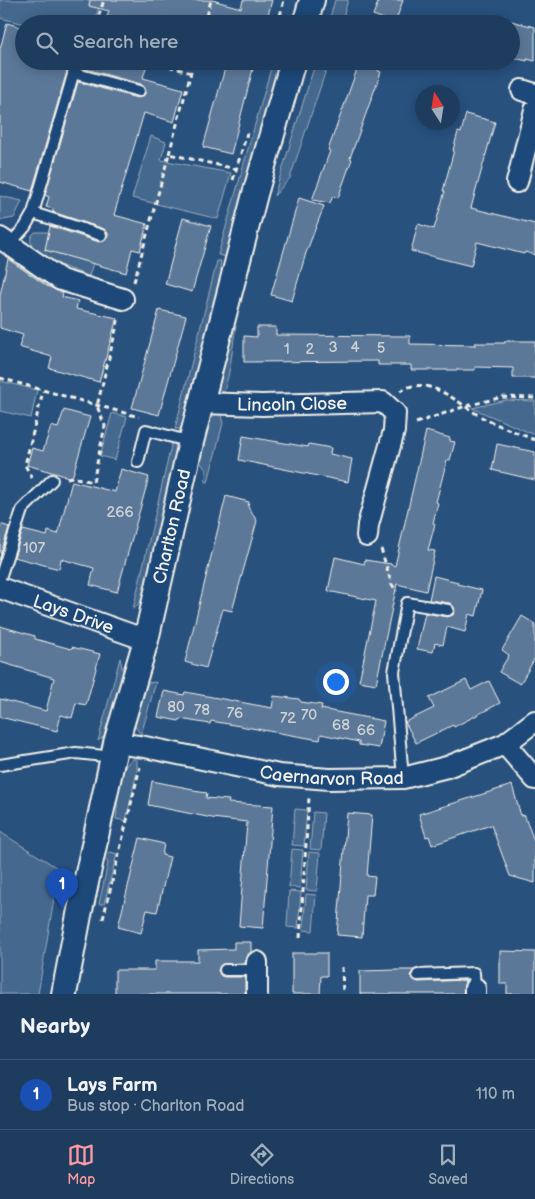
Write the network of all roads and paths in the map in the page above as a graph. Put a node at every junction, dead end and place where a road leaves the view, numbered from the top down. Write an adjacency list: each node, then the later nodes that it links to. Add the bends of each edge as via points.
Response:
1 (104, 0): 5 (path)
2 (212, 0): 6 (path)
3 (284, 0): 7 (path)
4 (312, 0): 8 (street)
5 (99, 15)
6 (208, 15)
7 (280, 15)
8 (308, 15)
9 (74, 70): 13 (lane)
10 (181, 70): 14 (path)
11 (192, 70): 14 (path)
12 (290, 70): 28 (street, Charlton Road)
13 (73, 73): 15 (lane); 20 (lane)
14 (191, 73): 17 (path)
15 (139, 91)
16 (535, 110): 19 (street)
17 (169, 154): 18 (path); 23 (path, via 134,282)
18 (236, 169)
19 (517, 182)
20 (33, 213): 21 (lane); 22 (lane, via 25,227)
21 (101, 235)
22 (5, 241): 23 (street, via 61,280)
23 (123, 299): 29 (path)
24 (0, 378): 25 (path)
25 (43, 390): 29 (path); 37 (path, via 25,465)
26 (535, 398): 30 (path, via 503,397)
27 (382, 402): 28 (street, Lincoln Close); 30 (path, via 407,387 423,386 445,393); 32 (street, via 395,413)
28 (202, 403): 34 (street, Charlton Road)
29 (97, 406): 31 (path); 36 (path, via 105,426 93,482 72,477)
30 (466, 406): 32 (path); 33 (path, via 478,415)
31 (144, 419)
32 (394, 431): 38 (street)
33 (535, 440)
34 (191, 442): 35 (lane, via 146,430); 43 (street, Charlton Road)
35 (138, 462)
36 (52, 480): 37 (lane)
37 (41, 491): 39 (lane, via 22,510)
38 (368, 530): 41 (path, via 382,553 392,585)
39 (0, 578)
40 (0, 588): 43 (street, Lays Drive)
41 (407, 604): 42 (lane); 50 (lane, via 394,672)
42 (448, 610)
43 (146, 640): 47 (street, Charlton Road)
44 (535, 721): 45 (street, Caernarvon Road)
45 (505, 744): 50 (street, Caernarvon Road, via 448,767); 51 (street)
46 (145, 747): 47 (street, Caernarvon Road); 49 (street, Caernarvon Road, via 279,775); 52 (path)
47 (115, 750): 48 (lane); 59 (street, Charlton Road)
48 (0, 765)
49 (311, 777): 50 (street, Caernarvon Road); 53 (path)
50 (403, 778)
51 (535, 779)
52 (103, 922)
53 (300, 938)
54 (257, 966): 56 (lane); 60 (street)
55 (342, 967): 61 (path)
56 (225, 970)
57 (418, 975): 58 (lane, via 474,973)
58 (475, 991)
59 (64, 994)
60 (257, 994)
61 (343, 994)

